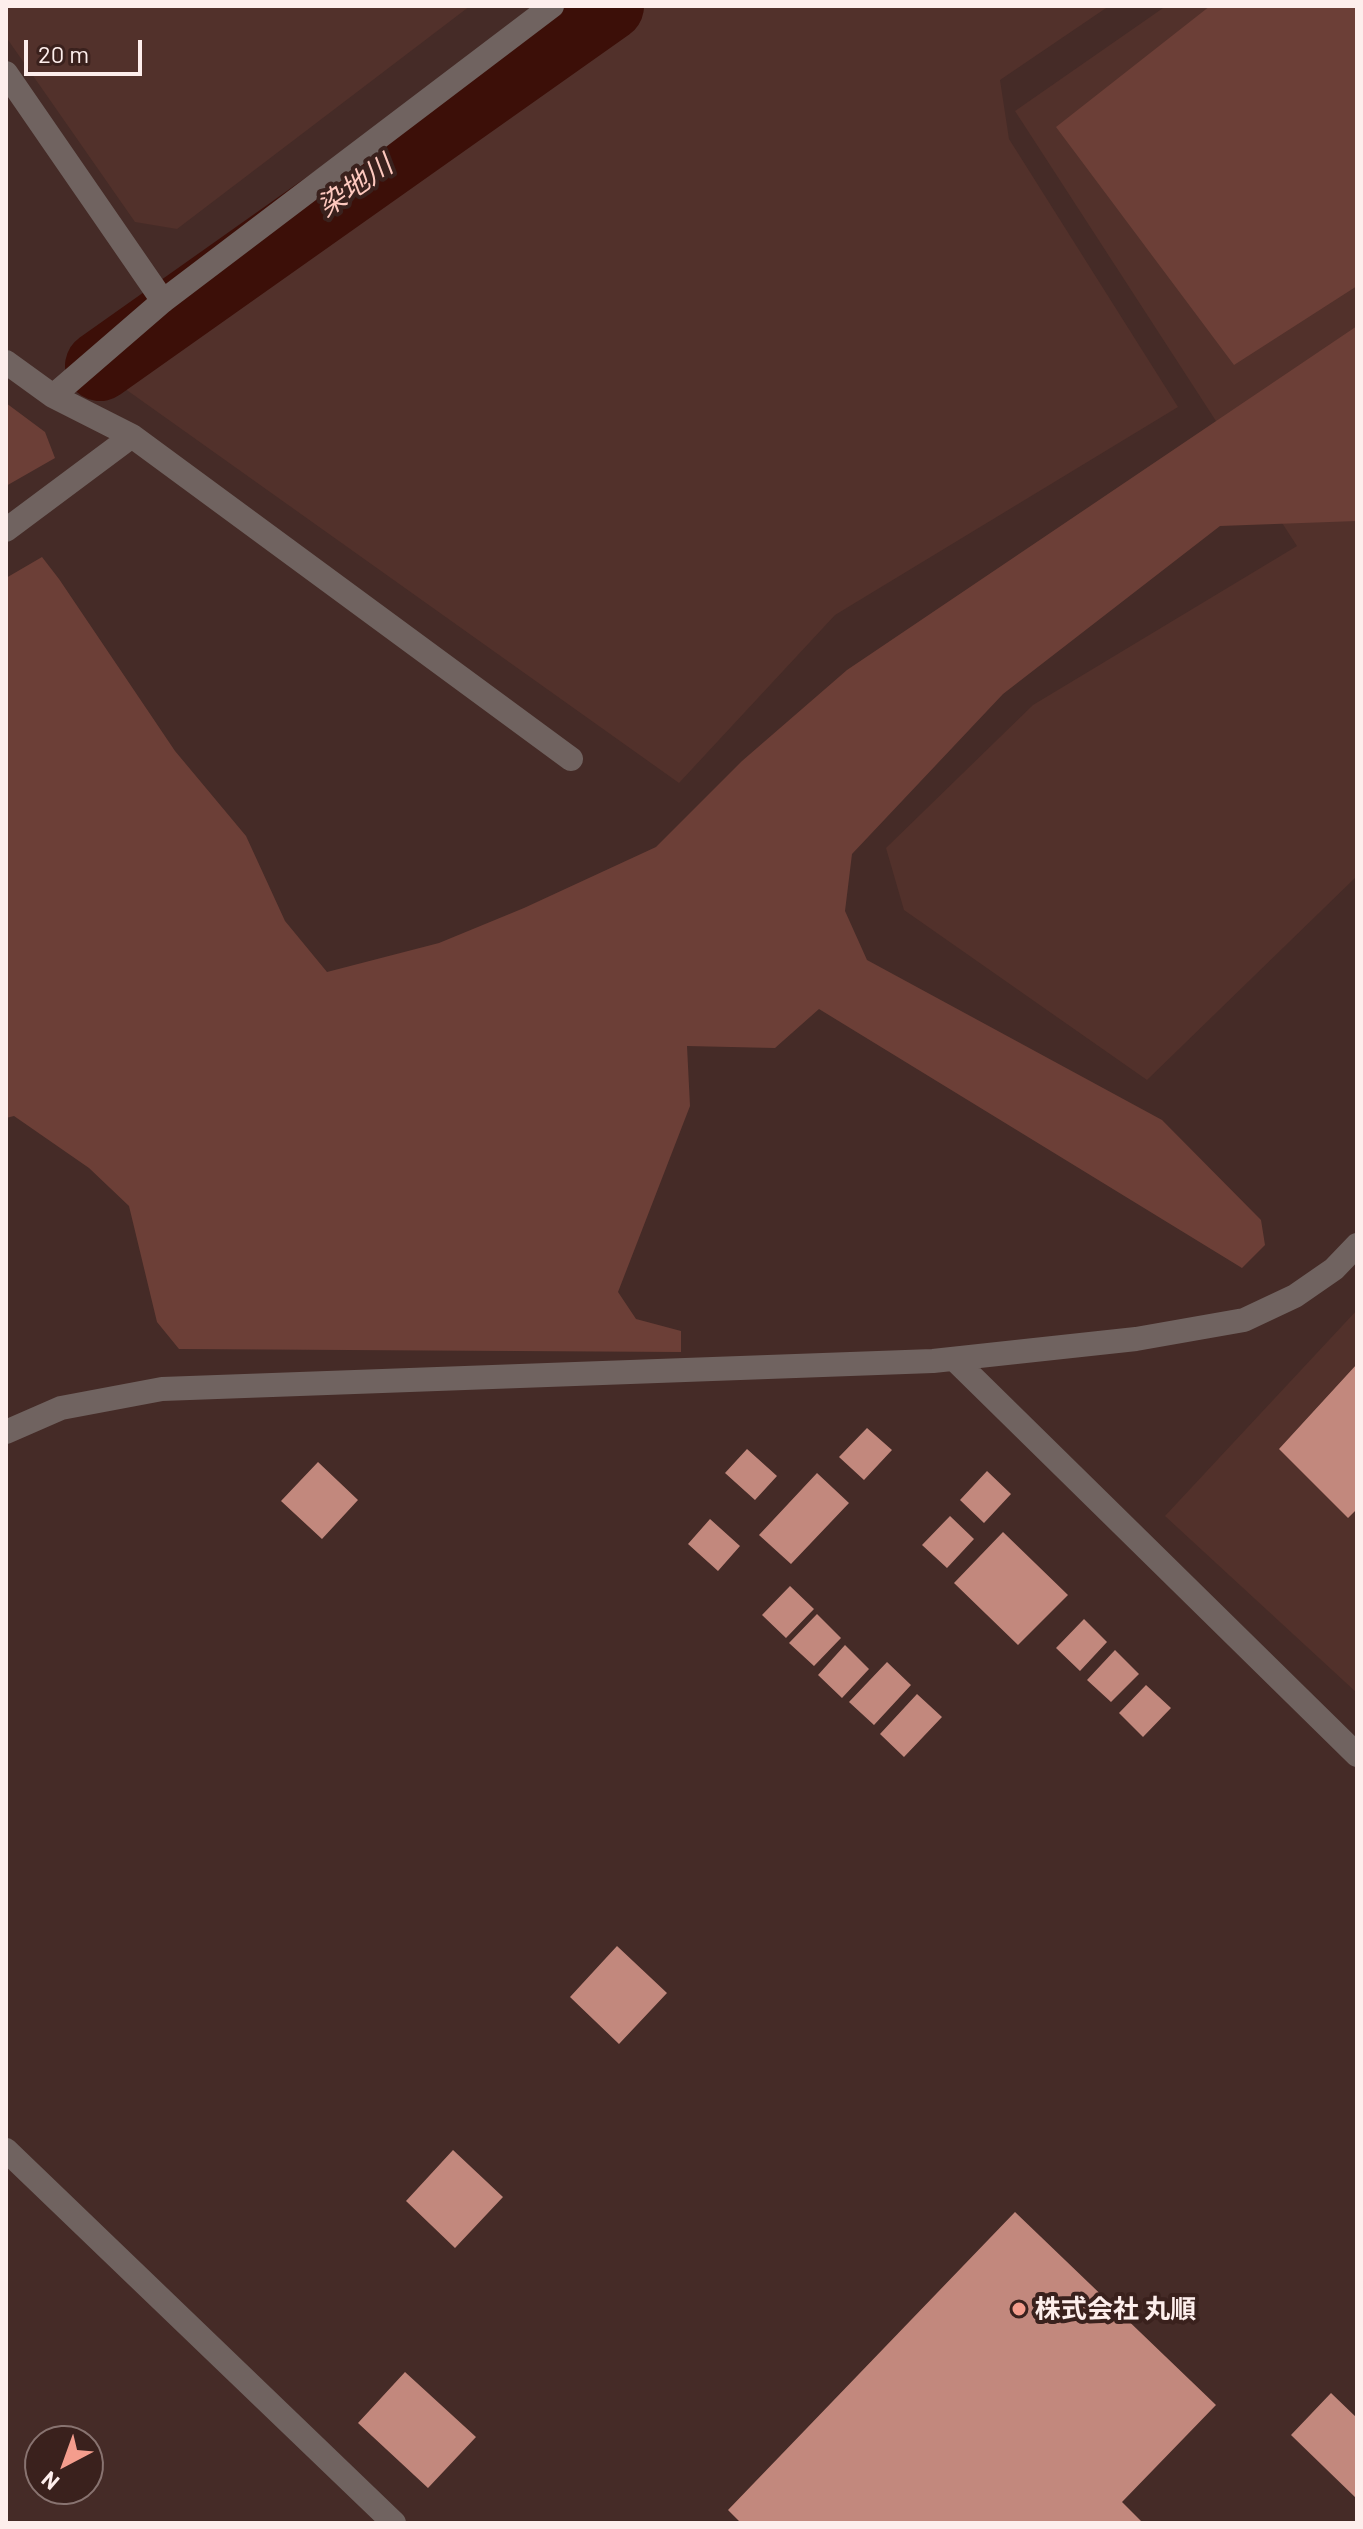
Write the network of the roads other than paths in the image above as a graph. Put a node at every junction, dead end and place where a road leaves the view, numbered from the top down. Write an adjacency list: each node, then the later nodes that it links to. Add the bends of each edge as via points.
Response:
1 (552, 6): 3 (street)
2 (6, 73): 3 (street)
3 (163, 301): 5 (street)
4 (6, 362): 5 (street)
5 (53, 396): 6 (street)
6 (132, 436): 7 (street); 8 (street)
7 (6, 530)
8 (571, 759)
9 (1357, 1245): 10 (street, via 1295,1296 1244,1320 1136,1339)
10 (954, 1359): 11 (street, via 162,1389 61,1408); 12 (street)
11 (6, 1432)
12 (1357, 1755)
13 (6, 2150): 14 (street)
14 (394, 2523)

